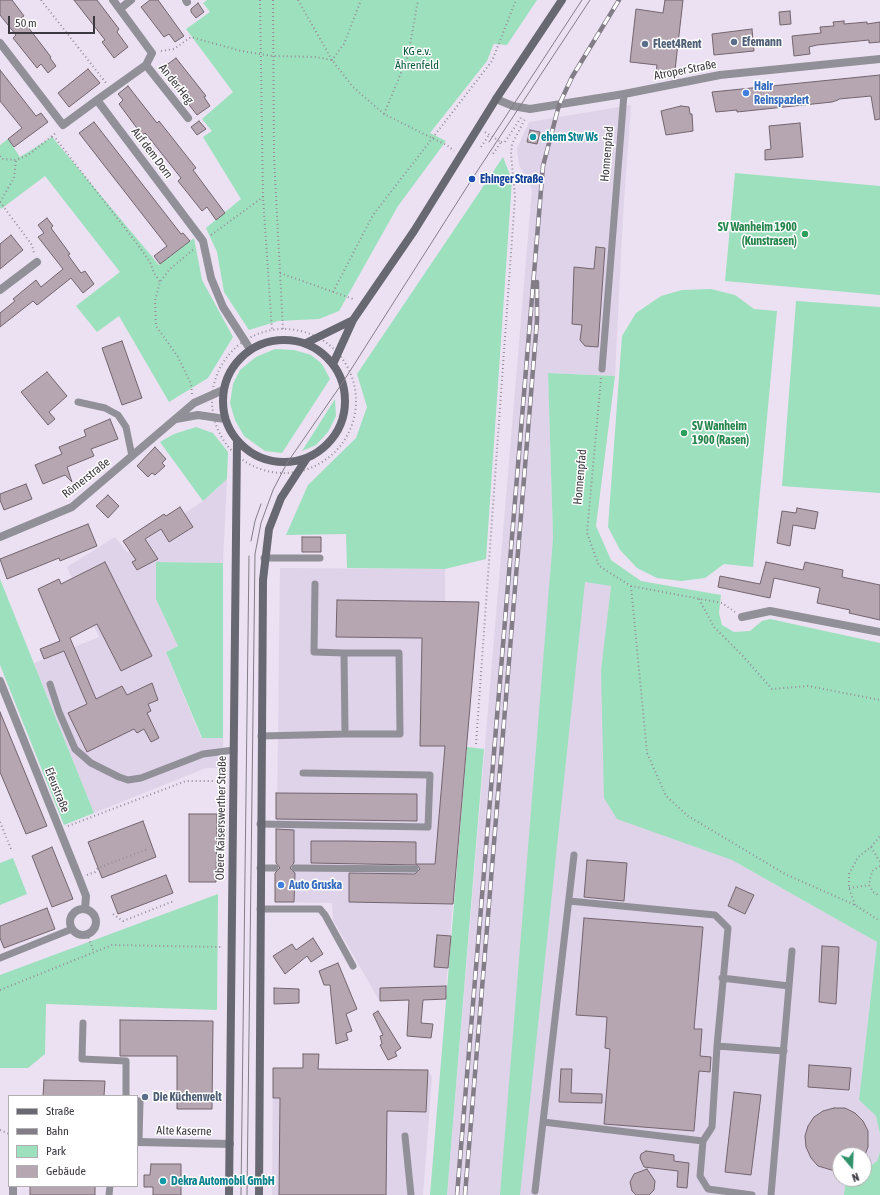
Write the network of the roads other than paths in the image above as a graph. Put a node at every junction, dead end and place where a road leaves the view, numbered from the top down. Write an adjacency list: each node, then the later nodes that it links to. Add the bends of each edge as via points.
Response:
1 (113, 0): 4 (street, An der Heg)
2 (131, 0): 4 (street)
3 (562, 0): 9 (street)
4 (120, 9): 7 (street, An der Heg, via 152,53)
5 (0, 43): 10 (street, via 63,125)
6 (880, 59): 8 (street, Atroper Straße, via 720,75)
7 (146, 65): 10 (street, An der Heg); 11 (street, An der Heg)
8 (624, 94): 9 (street, Atroper Straße, via 529,109); 18 (lane, Honnenpfad)
9 (496, 99): 14 (street, via 414,231)
10 (97, 100): 16 (street, Auf dem Dorn, via 203,241 211,278 223,307)
11 (188, 118)
12 (37, 262): 13 (street)
13 (0, 290)
14 (353, 320): 15 (street); 17 (street)
15 (306, 343): 16 (street, via 289,340 271,341); 17 (street, via 321,351)
16 (250, 349): 19 (street, via 228,374)
17 (333, 364): 25 (street, via 343,382 346,400 343,418 335,435 323,449)
18 (602, 369)
19 (223, 390): 21 (street, Römerstraße, via 194,403); 22 (street, via 222,405)
20 (78, 402): 24 (lane, via 105,408 118,415 126,428)
21 (175, 419): 22 (street, via 198,415); 24 (street, Römerstraße)
22 (225, 419): 23 (street)
23 (237, 442): 25 (street, via 250,453 265,460 288,463); 37 (street, Obere Kaiserswerther Straße)
24 (132, 456): 26 (street, Römerstraße, via 72,507)
25 (307, 458): 27 (street, via 281,498 269,529)
26 (0, 537)
27 (264, 558): 28 (lane); 36 (street)
28 (320, 558)
29 (315, 584): 32 (lane, via 314,652)
30 (742, 617): 31 (street, via 770,611)
31 (880, 632)
32 (344, 653): 35 (lane); 35 (lane, via 399,653 400,734)
33 (0, 682): 46 (street, Efeustraße, via 86,896)
34 (50, 684): 37 (lane, via 75,749 91,763 119,777 128,780 141,778 203,754)
35 (345, 734): 36 (lane)
36 (262, 736): 39 (street)
37 (234, 750): 63 (street, Obere Kaiserswerther Straße)
38 (303, 773): 39 (lane, via 430,775 428,828)
39 (260, 824): 41 (street)
40 (574, 855): 45 (lane)
41 (260, 868): 42 (lane); 47 (street)
42 (276, 868)
43 (295, 868): 44 (lane)
44 (415, 869)
45 (569, 901): 52 (lane, via 716,915 728,928); 59 (lane)
46 (85, 909): 48 (street, via 73,913 70,921); 48 (street, via 93,913 96,921 94,929 87,934 79,934)
47 (260, 909): 51 (lane, via 320,910 325,914); 66 (street)
48 (72, 929): 50 (lane)
49 (792, 951): 53 (lane)
50 (0, 958)
51 (353, 966)
52 (722, 978): 53 (lane); 55 (lane)
53 (789, 986): 56 (lane)
54 (83, 1023): 57 (lane, via 82,1059 126,1061)
55 (717, 1046): 56 (lane); 61 (lane, via 712,1127)
56 (784, 1051): 69 (lane)
57 (126, 1095)
58 (138, 1101): 62 (lane)
59 (543, 1122): 61 (lane); 64 (lane)
60 (405, 1136): 67 (lane)
61 (703, 1141): 68 (lane, via 700,1176 708,1190)
62 (138, 1142): 63 (street, Alte Kaserne)
63 (230, 1144): 65 (street, Obere Kaiserswerther Straße)
64 (535, 1192)
65 (230, 1195)
66 (259, 1195)
67 (411, 1195)
68 (752, 1195)
69 (772, 1195)

